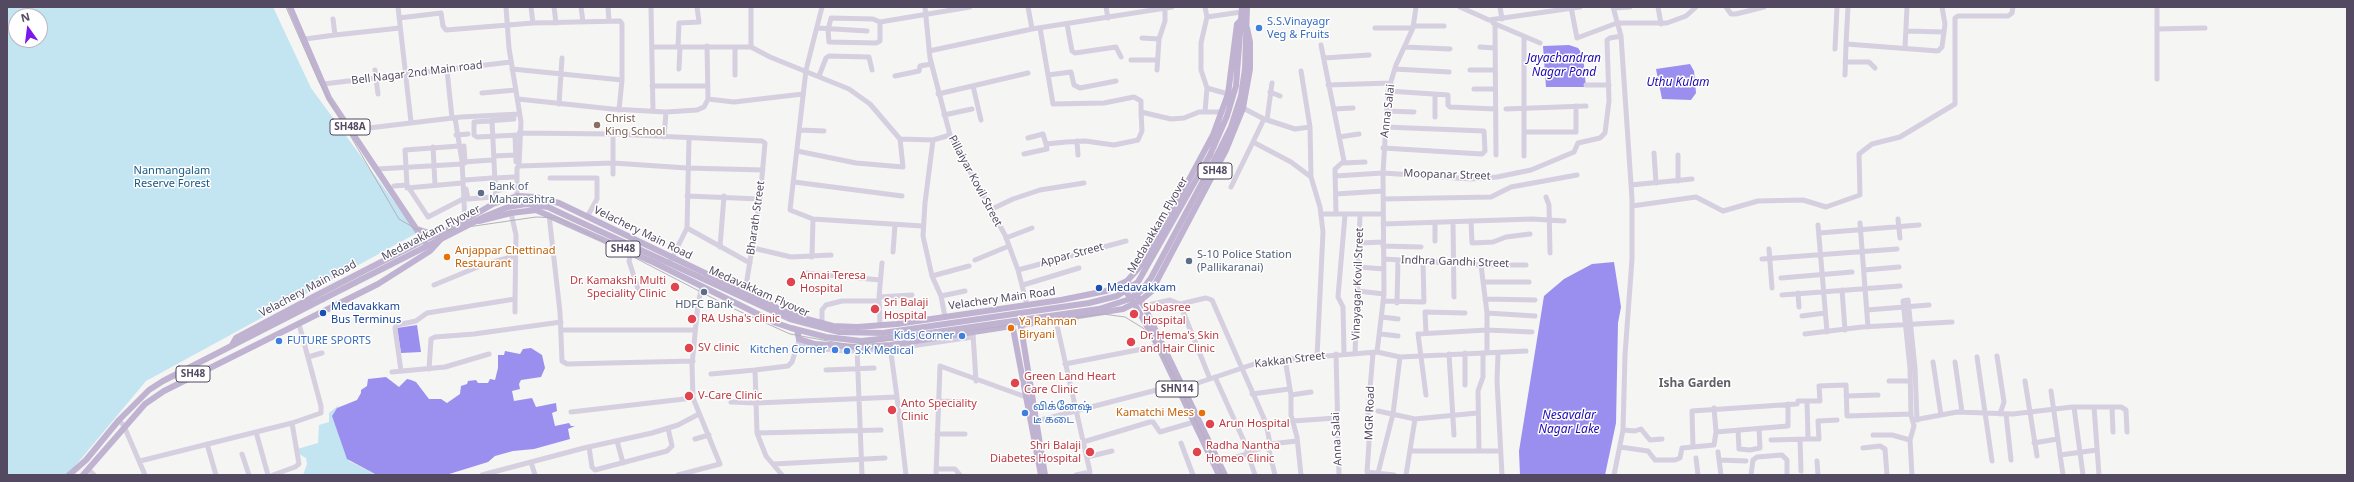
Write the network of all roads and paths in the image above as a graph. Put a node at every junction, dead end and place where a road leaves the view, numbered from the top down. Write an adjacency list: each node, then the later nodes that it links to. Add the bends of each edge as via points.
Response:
1 (290, 7): 74 (main road, SH48A)
2 (398, 7): 40 (street)
3 (506, 7): 54 (street)
4 (531, 7): 50 (street)
5 (554, 7): 51 (street)
6 (581, 7): 47 (street)
7 (608, 7): 46 (street)
8 (651, 7): 80 (street)
9 (697, 7): 81 (street, via 699,22 679,23)
10 (751, 7): 83 (street)
11 (822, 7): 59 (street)
12 (924, 7): 38 (street, Pillaiyar Kovil Street)
13 (970, 7): 38 (street)
14 (1028, 7): 64 (street)
15 (1106, 7): 41 (street)
16 (1172, 7): 36 (street)
17 (1205, 7): 39 (street)
18 (1247, 7): 61 (main road)
19 (1416, 7): 57 (street, Anna Salai)
20 (1460, 7): 45 (street)
21 (1500, 7): 43 (street)
22 (1580, 7): 34 (street)
23 (1630, 7): 35 (street)
24 (1658, 7): 53 (street)
25 (1696, 7): 53 (street, via 1686,16)
26 (1726, 7): 27 (street, via 1731,14 1736,14)
27 (1764, 7)
28 (1837, 7): 89 (street)
29 (1848, 7): 77 (street)
30 (1907, 7): 68 (street)
31 (1942, 7): 69 (street)
32 (2013, 7): 254 (street, via 2012,13 2008,16 1955,18 1955,104 1900,137 1872,144 1859,154 1860,195 1826,207 1803,200 1758,201 1723,211 1696,197)
33 (2157, 7): 65 (street)
34 (1571, 8): 43 (street); 49 (street, via 1577,38)
35 (1614, 8): 49 (street)
36 (1165, 9): 41 (street); 75 (street, via 1165,21)
37 (1241, 10): 39 (street); 44 (main road, Velachery Main Road)
38 (925, 14): 48 (street); 90 (street, Pillaiyar Kovil Street)
39 (1206, 17): 134 (street, via 1200,43 1201,70)
40 (399, 18): 54 (street, via 441,13 446,30); 58 (street)
41 (1108, 18): 52 (street)
42 (332, 19): 70 (street)
43 (1502, 19): 45 (street)
44 (1241, 20): 144 (main road, Velachery Main Road / SH48, via 1237,24); 208 (main road, Medavakkam Flyover, via 1236,86)
45 (1489, 20): 55 (street)
46 (609, 21): 47 (street); 123 (street, via 620,21 622,24)
47 (583, 22): 51 (street)
48 (880, 22): 66 (street, via 873,19 832,17); 66 (street, via 880,40 876,43 830,42)
49 (1617, 23): 53 (street); 71 (street)
50 (533, 24): 51 (street); 54 (street)
51 (556, 24)
52 (1067, 24): 60 (street); 92 (street, via 1072,51 1076,53 1116,47)
53 (1661, 24)
54 (508, 25): 97 (street)
55 (1495, 25): 72 (street); 86 (street)
56 (1444, 26): 57 (street)
57 (1413, 27): 62 (street); 84 (street, Anna Salai)
58 (400, 28): 70 (street); 114 (street)
59 (818, 28): 66 (street); 106 (street)
60 (1040, 28): 64 (street); 117 (street)
61 (1246, 28): 153 (main road, SH48, via 1250,42 1250,69); 208 (main road, Medavakkam Flyover, via 1245,69 1241,96)
62 (1374, 28)
63 (2205, 28): 65 (street)
64 (1032, 29): 90 (street)
65 (2157, 29): 122 (street)
66 (828, 30): 67 (street)
67 (867, 31)
68 (1906, 31): 69 (street); 87 (street)
69 (1944, 32): 87 (street, via 1940,50)
70 (335, 35): 74 (street)
71 (1621, 36): 130 (street, Moopanar Street, via 1608,39); 236 (street)
72 (1524, 37): 76 (street); 152 (street)
73 (1142, 38): 75 (street)
74 (305, 39): 127 (main road, SH48A)
75 (1159, 39): 96 (street)
76 (1540, 43)
77 (1846, 44): 87 (street); 98 (street)
78 (1321, 45): 94 (street)
79 (707, 46): 81 (street); 82 (street); 132 (street)
80 (652, 47): 81 (street); 131 (street)
81 (679, 47): 102 (street)
82 (735, 47): 83 (street); 116 (street)
83 (752, 47): 106 (street, via 770,57)
84 (1405, 47): 88 (street); 103 (street, Anna Salai)
85 (1480, 47): 86 (street)
86 (1495, 48): 110 (street)
87 (1905, 48)
88 (1450, 49)
89 (1835, 49)
90 (930, 51): 99 (street, Pillaiyar Kovil Street)
91 (1369, 55): 94 (street)
92 (1121, 57)
93 (562, 58): 115 (street)
94 (1324, 58): 128 (street)
95 (1131, 60): 96 (street)
96 (1157, 60): 108 (street)
97 (511, 62): 101 (street); 105 (street, Bell Nagar 2nd Main road)
98 (1845, 62): 100 (street, via 1869,62); 120 (street)
99 (932, 64): 119 (street, via 920,66 919,71); 143 (street, Pillaiyar Kovil Street)
100 (1875, 68)
101 (512, 69): 115 (street); 137 (street)
102 (679, 69)
103 (1395, 69): 112 (street); 126 (street, Anna Salai)
104 (376, 70): 121 (street)
105 (447, 70): 114 (street, Bell Nagar 2nd Main road); 170 (street)
106 (806, 70): 118 (street); 142 (street)
107 (872, 70): 118 (street, via 869,57 829,56)
108 (1156, 70)
109 (1470, 70): 110 (street)
110 (1494, 70): 136 (street)
111 (1301, 71): 176 (street)
112 (1449, 72)
113 (1028, 73): 133 (street)
114 (405, 74): 121 (street, Bell Nagar 2nd Main road); 175 (street)
115 (561, 74): 123 (street); 149 (street)
116 (735, 75)
117 (1048, 75): 124 (street, via 1072,72 1074,85 1080,88); 163 (street, via 1055,105 1074,102 1104,103 1134,97 1141,101)
118 (819, 76): 193 (street, via 849,89 870,104)
119 (895, 76)
120 (1845, 76)
121 (376, 78): 127 (street, Bell Nagar 2nd Main road); 141 (street)
122 (2157, 79)
123 (622, 80): 158 (street)
124 (1116, 81)
125 (1272, 83): 139 (street)
126 (1391, 83): 128 (street); 138 (street, Anna Salai)
127 (323, 84): 178 (main road, SH48A, via 329,98)
128 (1328, 85): 155 (street)
129 (1586, 85): 130 (street)
130 (1609, 85): 221 (street, Moopanar Street, via 1604,135 1578,143 1574,152 1545,165 1506,176 1471,178)
131 (652, 86): 132 (street); 160 (street)
132 (706, 86): 148 (street)
133 (973, 86): 143 (street); 173 (street)
134 (1208, 88): 144 (street); 164 (street)
135 (1474, 89): 136 (street)
136 (1495, 89): 156 (street)
137 (516, 90): 140 (street); 147 (street)
138 (1388, 91): 145 (street); 161 (street, Anna Salai)
139 (1270, 92): 146 (street); 174 (street)
140 (482, 93)
141 (378, 94)
142 (803, 94): 148 (street, via 734,102); 179 (street)
143 (938, 94): 168 (street, Pillaiyar Kovil Street)
144 (1228, 94): 165 (main road, Velachery Main Road / SH48)
145 (1435, 94): 156 (street, via 1448,95 1450,107); 169 (street)
146 (1280, 96)
147 (518, 99): 149 (street); 167 (street)
148 (708, 100): 162 (street, via 704,107 697,110)
149 (559, 104): 158 (street)
150 (1576, 106): 151 (street); 152 (street); 181 (street, via 1577,130 1574,133)
151 (1586, 106)
152 (1523, 107): 157 (street); 181 (street)
153 (1243, 108): 174 (street); 364 (main road, SH48, via 1226,150 1156,283)
154 (1353, 108): 155 (street)
155 (1334, 109): 189 (street)
156 (1495, 109): 206 (street)
157 (1506, 109)
158 (619, 110): 160 (street)
159 (972, 110): 168 (street)
160 (653, 111): 162 (street)
161 (1387, 111): 166 (street); 177 (street, Anna Salai)
162 (666, 112): 188 (street)
163 (1141, 112): 164 (street, via 1171,119); 195 (street, via 1142,131 1138,140 1114,145)
164 (1204, 112): 165 (street)
165 (1222, 112): 336 (main road, Velachery Main Road / SH48, via 1203,154 1146,260)
166 (1414, 112)
167 (519, 114): 170 (street); 183 (street)
168 (944, 115): 187 (street, Pillaiyar Kovil Street)
169 (1435, 117)
170 (454, 118): 175 (street); 186 (street)
171 (514, 119): 172 (street)
172 (492, 120): 191 (street); 191 (street, via 476,121 473,124 476,137)
173 (981, 120)
174 (1265, 120): 176 (street, via 1295,129); 196 (street)
175 (411, 122): 178 (street)
176 (1310, 127): 224 (street)
177 (1385, 127): 200 (street, Anna Salai); 200 (street, via 1484,131 1485,151 1482,154)
178 (352, 130): 219 (main road, SH48A)
179 (800, 130): 180 (street); 201 (street)
180 (824, 131)
181 (1524, 132): 209 (street)
182 (468, 134): 186 (street)
183 (518, 134): 184 (street); 191 (street); 204 (street); 215 (street)
184 (614, 134): 188 (street); 213 (street)
185 (1359, 134): 189 (street)
186 (456, 135): 198 (street)
187 (950, 135): 194 (street); 255 (street, Pillaiyar Kovil Street)
188 (664, 137): 192 (street)
189 (1340, 137): 214 (street)
190 (1028, 138): 197 (street, via 1043,134)
191 (492, 139): 210 (street)
192 (689, 139): 218 (street); 220 (street, Bharath Street, via 765,142)
193 (900, 139): 194 (street); 201 (street, via 903,167 856,163)
194 (933, 140): 277 (street)
195 (1076, 141): 197 (street); 205 (street)
196 (1253, 142): 224 (street); 239 (street)
197 (1046, 144): 203 (street, via 1047,149)
198 (461, 146): 199 (street); 212 (street)
199 (432, 147): 216 (street); 217 (street, via 405,150)
200 (1383, 148): 221 (street, Anna Salai)
201 (798, 151): 232 (street)
202 (1654, 153): 234 (street)
203 (1024, 154)
204 (516, 155): 210 (street); 215 (street)
205 (1078, 155)
206 (1496, 155)
207 (1678, 155): 230 (street)
208 (1213, 156): 398 (main road, Medavakkam Flyover, bridge, via 1151,278 1141,291 1119,304 861,341 826,337); 409 (main road, Medavakkam Flyover, bridge, via 1138,282 1117,296 1089,303 890,332 839,332 790,319 548,207 526,204 508,207 486,216)
209 (1524, 156)
210 (493, 158): 212 (street); 227 (street)
211 (1365, 162): 214 (street)
212 (463, 163): 216 (street); 231 (street)
213 (613, 163): 215 (street); 218 (street); 222 (street)
214 (1343, 163): 225 (street, via 1336,167)
215 (518, 165): 244 (street)
216 (434, 166): 217 (street); 235 (street)
217 (406, 167): 219 (street); 238 (street)
218 (687, 168): 220 (street); 245 (street)
219 (378, 169): 283 (main road, SH48A)
220 (763, 170): 250 (street, Bharath Street)
221 (1383, 173): 225 (street); 242 (street, Anna Salai)
222 (613, 174)
223 (1577, 175): 252 (street, via 1511,187 1491,197)
224 (1311, 176): 259 (street)
225 (1335, 176): 243 (street)
226 (514, 177): 227 (street)
227 (494, 178): 231 (street); 241 (street); 253 (street)
228 (550, 178): 264 (street, via 597,178 597,199)
229 (1692, 179): 230 (street)
230 (1678, 181): 234 (street)
231 (464, 182): 235 (street); 251 (street); 253 (street, via 468,199)
232 (794, 182): 247 (street); 265 (street, via 790,210)
233 (1084, 183): 255 (street, via 1040,190)
234 (1656, 183): 236 (street)
235 (435, 185): 238 (street)
236 (1631, 185): 254 (street)
237 (394, 186): 238 (street)
238 (407, 186): 251 (street, via 428,218)
239 (1232, 186)
240 (507, 188): 241 (street)
241 (496, 191): 253 (street)
242 (1383, 191): 243 (street); 252 (street, Anna Salai)
243 (1336, 194): 260 (street)
244 (517, 196): 248 (main road, Velachery Main Road / SH48); 253 (main road, Velachery Main Road / SH48)
245 (687, 196): 246 (street); 281 (street)
246 (724, 196): 250 (street); 295 (street)
247 (902, 196)
248 (537, 197): 256 (main road); 264 (main road, Velachery Main Road / SH48)
249 (1546, 197): 267 (street, via 1549,205)
250 (760, 198): 298 (street, Bharath Street)
251 (463, 199): 268 (street)
252 (1383, 199): 261 (street, Anna Salai)
253 (494, 201): 268 (main road, Velachery Main Road / SH48)
254 (1632, 206): 501 (street, via 1632,259)
255 (992, 209): 287 (street, Pillaiyar Kovil Street)
256 (536, 210): 257 (main road, Velachery Main Road / SH48); 258 (main road, Velachery Main Road / SH48)
257 (511, 213): 301 (main road, Velachery Main Road / SH48, via 464,226 442,238); 308 (street, via 516,235)
258 (549, 214): 304 (main road, Velachery Main Road / SH48); 387 (street)
259 (1321, 214): 260 (street); 427 (street, via 1323,232)
260 (1336, 214): 262 (street)
261 (1383, 214): 263 (street); 274 (street, Anna Salai)
262 (1345, 215): 263 (street); 421 (street, via 1338,297 1343,307)
263 (1360, 215): 293 (street, Vinayagar Kovil Street)
264 (587, 217): 289 (main road, Velachery Main Road / SH48)
265 (814, 219): 275 (street); 309 (street)
266 (1898, 219): 279 (street)
267 (1548, 220): 269 (street); 270 (street); 305 (street)
268 (465, 221): 280 (main road, Velachery Main Road / SH48)
269 (1471, 221): 271 (street); 286 (street, via 1472,243 1493,242 1506,237)
270 (1564, 221)
271 (1453, 222): 272 (street); 319 (street)
272 (1435, 223): 274 (street); 292 (street)
273 (1860, 223): 284 (street)
274 (1383, 224): 294 (street, Anna Salai)
275 (895, 225): 277 (street); 302 (street)
276 (1818, 225): 285 (street)
277 (922, 226): 333 (street)
278 (1919, 226): 279 (street)
279 (1899, 227): 284 (street); 288 (street)
280 (452, 228): 283 (main road, via 429,233); 290 (main road, Velachery Main Road / SH48)
281 (687, 228): 295 (street); 310 (street)
282 (1032, 228): 287 (street)
283 (417, 229): 290 (main road, SH48A)
284 (1861, 230): 285 (street); 303 (street)
285 (1819, 233): 307 (street)
286 (1530, 234)
287 (1006, 238): 296 (street, Pillaiyar Kovil Street)
288 (1900, 238)
289 (632, 239): 304 (street); 310 (main road, Velachery Main Road / SH48)
290 (424, 240): 301 (main road, SH48A); 409 (main road, Velachery Main Road / SH48, via 236,338)
291 (1126, 241): 328 (street, Appar Street)
292 (1436, 241)
293 (1360, 242): 294 (street); 323 (street, Vinayagar Kovil Street)
294 (1383, 244): 297 (street); 311 (street, Anna Salai)
295 (720, 246): 317 (street)
296 (1009, 246): 314 (street); 328 (street, Pillaiyar Kovil Street)
297 (1421, 247)
298 (753, 248): 309 (street, via 791,256); 317 (street, Bharath Street)
299 (1769, 249): 313 (street)
300 (1897, 249): 303 (street)
301 (430, 251): 390 (main road, Velachery Main Road / SH48, via 378,284)
302 (893, 252)
303 (1862, 252): 307 (street); 329 (street)
304 (632, 253): 326 (main road, Velachery Main Road / SH48); 346 (street, via 629,261)
305 (1550, 253)
306 (831, 255): 309 (street)
307 (1821, 255): 313 (street); 332 (street)
308 (515, 256): 339 (street, via 485,264); 359 (street)
309 (812, 257)
310 (673, 258): 326 (street); 351 (main road, Velachery Main Road / SH48)
311 (1384, 259): 315 (street, Indhra Gandhi Street); 327 (street, MGR Road)
312 (1762, 259): 313 (street)
313 (1770, 259): 344 (street)
314 (975, 260)
315 (1398, 260): 316 (street, Indhra Gandhi Street); 365 (street)
316 (1424, 262): 319 (street, Indhra Gandhi Street); 365 (street, via 1424,302)
317 (750, 264): 351 (street, Bharath Street)
318 (882, 264): 335 (street)
319 (1455, 264): 322 (street, Indhra Gandhi Street); 358 (street)
320 (1526, 265): 322 (street, Indhra Gandhi Street)
321 (969, 266): 333 (street)
322 (1481, 266): 337 (street)
323 (1359, 267): 327 (street); 349 (street, Vinayagar Kovil Street)
324 (1899, 267): 329 (street)
325 (1079, 268): 340 (street)
326 (666, 269): 343 (main road, Velachery Main Road / SH48)
327 (1384, 269): 353 (street, MGR Road)
328 (1018, 270): 340 (street, Pillaiyar Kovil Street)
329 (1864, 270): 345 (street)
330 (1852, 272): 332 (street)
331 (806, 273): 335 (street)
332 (1822, 275): 334 (street); 350 (street)
333 (932, 276): 356 (street)
334 (1782, 278)
335 (880, 280): 360 (street)
336 (1127, 281): 341 (main road, Velachery Main Road / SH48); 364 (main road, SHN14)
337 (1483, 282): 338 (street); 361 (street)
338 (1529, 282)
339 (434, 285)
340 (1023, 285): 368 (street, Pillaiyar Kovil Street)
341 (1120, 285): 357 (main road, Velachery Main Road / SH48); 366 (main road, SHN14)
342 (1900, 286): 345 (street)
343 (702, 287): 397 (street); 398 (main road, Velachery Main Road / SH48, via 776,323)
344 (1772, 288)
345 (1865, 288): 347 (street); 374 (street)
346 (638, 289)
347 (1842, 290): 350 (street); 400 (street)
348 (965, 291): 356 (street)
349 (1358, 291): 353 (street); 422 (street, Vinayagar Kovil Street)
350 (1823, 291): 352 (street); 379 (street)
351 (745, 292): 389 (main road, Velachery Main Road / SH48, via 799,317)
352 (1798, 293): 355 (street); 372 (street)
353 (1384, 294): 363 (street, MGR Road)
354 (912, 295): 360 (street)
355 (1782, 295)
356 (941, 296): 383 (street)
357 (1083, 296): 368 (main road, Velachery Main Road / SH48); 380 (main road)
358 (1454, 297)
359 (515, 299): 375 (street); 439 (street, via 427,313 416,321 397,325 395,328)
360 (879, 299): 389 (street, via 842,301 826,305 822,310); 391 (street)
361 (1485, 299): 362 (street); 378 (street)
362 (1535, 300)
363 (1383, 301): 365 (street); 384 (street, MGR Road)
364 (1142, 303): 366 (main road, SH48); 367 (street, via 1170,300); 451 (main road, SHN14)
365 (1397, 303)
366 (1134, 304): 380 (main road, SH48, via 1122,309); 410 (main road, SHN14)
367 (1180, 304): 436 (street, via 1206,298 1212,300); 444 (street)
368 (1027, 305): 370 (main road, Velachery Main Road / SH48)
369 (1929, 305): 373 (street)
370 (1017, 306): 371 (main road, Velachery Main Road / SH48); 392 (main road)
371 (1009, 307): 376 (main road, Velachery Main Road / SH48); 394 (main road)
372 (1799, 307)
373 (1906, 307): 374 (street); 393 (street)
374 (1867, 310): 395 (street)
375 (515, 312)
376 (973, 313): 383 (main road, Velachery Main Road / SH48); 404 (main road)
377 (1465, 313): 403 (street, via 1425,312)
378 (1487, 313): 381 (street); 399 (street)
379 (1825, 313): 382 (street); 402 (street)
380 (1085, 316): 386 (main road, SH48)
381 (1535, 316)
382 (1802, 316)
383 (946, 317): 391 (main road, Velachery Main Road / SH48)
384 (1382, 317): 385 (street); 405 (street, MGR Road)
385 (1398, 319)
386 (1056, 321): 392 (main road, SH48); 434 (street)
387 (561, 322): 396 (street); 437 (street, via 474,334 435,336 431,339)
388 (1952, 322): 393 (street)
389 (822, 323): 391 (main road, Velachery Main Road / SH48, via 856,327)
390 (299, 324): 426 (street); 497 (main road, Velachery Main Road / SH48, via 197,372 164,391 145,404)
391 (880, 325)
392 (1021, 325): 494 (main road)
393 (1907, 325): 395 (street); 447 (street); 492 (street, via 1915,368)
394 (1012, 326): 404 (main road); 461 (main road)
395 (1868, 327): 400 (street)
396 (561, 330): 397 (street); 431 (street, via 560,356 567,364)
397 (696, 330): 431 (street)
398 (798, 330): 408 (main road)
399 (1487, 330): 401 (street); 403 (street); 417 (street)
400 (1845, 330): 402 (street)
401 (1532, 332)
402 (1826, 332): 406 (street)
403 (1426, 333): 424 (street, via 1418,334)
404 (974, 334): 411 (main road); 445 (street)
405 (1381, 334): 407 (street); 415 (street, MGR Road)
406 (1805, 334)
407 (1398, 336)
408 (799, 341): 412 (main road); 440 (street, via 792,362 788,366)
409 (232, 346): 490 (main road, Medavakkam Flyover, via 163,381 140,398)
410 (1158, 346): 434 (street); 449 (main road, SHN14)
411 (890, 347): 412 (main road); 460 (street)
412 (857, 349): 438 (street)
413 (1526, 351): 418 (street, Kakkan Street)
414 (322, 353): 426 (street)
415 (1375, 353): 422 (street, Kakkan Street); 428 (street, Kakkan Street); 560 (street, MGR Road, via 1368,411 1367,472)
416 (1465, 353): 417 (street, Kakkan Street); 423 (street, Kakkan Street); 450 (street)
417 (1485, 353): 418 (street, Kakkan Street); 480 (street)
418 (1498, 353): 536 (street)
419 (489, 354): 437 (street)
420 (1336, 354): 421 (street, Kakkan Street); 427 (street, Kakkan Street); 488 (street, Anna Salai)
421 (1344, 354): 422 (street, Kakkan Street)
422 (1355, 354)
423 (1449, 354): 424 (street, Kakkan Street); 486 (street)
424 (1421, 355): 428 (street, Kakkan Street); 457 (street)
425 (1997, 356): 485 (street, via 2004,402)
426 (308, 357): 496 (street, via 321,414)
427 (1317, 357): 430 (street, Kakkan Street)
428 (1400, 357): 483 (street)
429 (1977, 357): 481 (street)
430 (1285, 359): 436 (street, Kakkan Street, via 1260,362); 452 (street)
431 (693, 361): 462 (street)
432 (1933, 362): 487 (street)
433 (1955, 362): 478 (street)
434 (1065, 364): 477 (street)
435 (874, 368): 438 (street)
436 (1242, 368): 444 (street, Kakkan Street); 455 (street)
437 (429, 369): 439 (street)
438 (858, 369): 441 (street); 463 (street)
439 (401, 370): 442 (street)
440 (755, 370): 443 (street); 468 (street)
441 (826, 370)
442 (392, 372)
443 (711, 374)
444 (1212, 378): 451 (street, Kakkan Street); 540 (street)
445 (976, 381): 461 (street); 464 (street, via 940,366)
446 (1889, 381): 447 (street)
447 (1910, 381): 484 (street)
448 (2025, 382): 479 (street)
449 (1176, 385): 477 (street); 495 (main road, SHN14)
450 (1465, 385)
451 (1183, 388): 553 (main road, SHN14)
452 (1289, 389): 455 (street); 456 (street)
453 (2051, 391): 474 (street)
454 (1311, 392): 456 (street)
455 (1252, 394): 527 (street, via 1266,424)
456 (1290, 395): 493 (street)
457 (1426, 395)
458 (1846, 396): 459 (street); 465 (street, via 1846,385 1819,386 1820,401); 484 (street, via 1846,416)
459 (1878, 396)
460 (897, 397): 463 (street); 574 (street)
461 (1026, 397): 494 (main road)
462 (693, 398): 476 (street); 482 (street)
463 (860, 400): 468 (street); 503 (street)
464 (937, 401): 467 (street); 509 (street)
465 (1807, 401): 469 (street); 517 (street)
466 (731, 402): 468 (street)
467 (967, 402)
468 (756, 403): 508 (street)
469 (1788, 404): 472 (street); 499 (street, via 1788,426)
470 (2094, 407): 471 (street); 473 (street); 534 (street)
471 (2112, 407): 506 (street); 507 (street, via 2125,407)
472 (1714, 408): 505 (street); 530 (street, via 1691,412)
473 (2074, 408): 474 (street); 538 (street)
474 (2053, 409): 479 (street); 518 (street)
475 (1378, 411): 483 (street)
476 (570, 412)
477 (1075, 412): 494 (street); 523 (street)
478 (1962, 412): 481 (street); 487 (street)
479 (2030, 412): 485 (street); 525 (street)
480 (1477, 413): 486 (street); 533 (street)
481 (1985, 413): 485 (street); 551 (street)
482 (699, 414): 498 (street); 511 (street)
483 (1393, 414): 489 (street); 560 (street)
484 (1911, 414): 492 (street)
485 (2003, 414): 548 (street)
486 (1454, 415): 489 (street); 512 (street)
487 (1941, 415): 492 (street)
488 (1336, 418): 493 (street); 585 (street, Anna Salai)
489 (1415, 419): 535 (street)
490 (119, 420): 497 (street); 562 (main road, via 86,460)
491 (1837, 420): 517 (street, via 1818,420 1819,439)
492 (1915, 420): 520 (street)
493 (1293, 421): 522 (street)
494 (1033, 422): 576 (main road); 577 (main road)
495 (1194, 422): 523 (street, via 1160,432 1153,422 1150,422); 580 (main road, SHN14)
496 (292, 423): 504 (street); 569 (street, via 299,464)
497 (124, 426): 549 (street); 557 (main road, Velachery Main Road / SH48)
498 (668, 428): 521 (street); 555 (street, via 671,448)
499 (1759, 429): 502 (street); 502 (street, via 1760,448 1750,450 1739,449)
500 (881, 430): 503 (street)
501 (1623, 430): 515 (street, via 1640,429 1650,440); 529 (street)
502 (1738, 430): 505 (street)
503 (860, 431): 508 (street); 544 (street)
504 (256, 432): 526 (street); 568 (street)
505 (1716, 432): 530 (street, via 1714,446)
506 (2113, 432)
507 (2127, 432)
508 (757, 433): 556 (street, via 766,456)
509 (937, 434): 510 (street); 559 (street)
510 (965, 434)
511 (709, 435): 514 (street); 572 (street, via 720,464)
512 (1454, 435)
513 (1873, 435): 520 (street, via 1892,435)
514 (695, 439)
515 (1662, 439)
516 (1800, 439): 517 (street); 519 (street); 558 (street)
517 (1808, 439)
518 (2058, 439): 525 (street); 541 (street)
519 (1771, 440)
520 (1910, 440): 596 (street)
521 (617, 441): 528 (street); 555 (street)
522 (1297, 441): 527 (street); 584 (street)
523 (1083, 442): 543 (street)
524 (1181, 442): 579 (street)
525 (2034, 443): 542 (street)
526 (207, 444): 549 (street); 566 (street)
527 (1269, 445): 540 (street); 583 (street)
528 (589, 447): 552 (street); 555 (street, via 594,470)
529 (1620, 447): 530 (street, via 1648,451 1655,460 1664,461 1678,459 1682,448); 589 (street)
530 (1693, 447)
531 (1863, 448): 595 (street, via 1880,446 1885,449)
532 (1112, 450): 543 (street)
533 (1479, 450): 535 (street); 536 (street)
534 (2097, 450): 538 (street); 599 (street)
535 (1411, 451): 587 (street)
536 (1500, 451): 588 (street)
537 (1718, 452): 547 (street)
538 (2080, 452): 541 (street); 598 (street)
539 (242, 454): 567 (street)
540 (1247, 454): 553 (street); 582 (street)
541 (2060, 455): 597 (street)
542 (2036, 456)
543 (1087, 457): 578 (street, via 1090,472)
544 (862, 458): 545 (street); 556 (street); 573 (street)
545 (885, 458)
546 (1696, 458): 590 (street)
547 (1719, 460): 550 (street); 591 (street)
548 (2012, 460)
549 (140, 461): 565 (street)
550 (1746, 461)
551 (1992, 461)
552 (531, 462): 570 (street); 571 (street)
553 (1219, 462): 581 (main road, SHN14)
554 (1817, 462): 594 (street)
555 (623, 463)
556 (774, 464): 561 (street)
557 (88, 469): 563 (main road, Velachery Main Road / SH48); 564 (street)
558 (1801, 471)
559 (936, 472): 575 (street, via 955,469)
560 (1378, 473): 586 (street)
561 (779, 474)
562 (69, 475)
563 (83, 475)
564 (94, 475)
565 (145, 475)
566 (216, 475)
567 (249, 475)
568 (268, 475)
569 (272, 475)
570 (482, 475)
571 (535, 475)
572 (678, 475)
573 (862, 475)
574 (906, 475)
575 (960, 475)
576 (1041, 475)
577 (1045, 475)
578 (1076, 475)
579 (1193, 475)
580 (1219, 475)
581 (1225, 475)
582 (1256, 475)
583 (1275, 475)
584 (1301, 475)
585 (1339, 475)
586 (1394, 475)
587 (1406, 475)
588 (1502, 475)
589 (1614, 475)
590 (1698, 475)
591 (1721, 475)
592 (1751, 475): 593 (street, via 1753,462 1757,457 1782,455 1787,460)
593 (1787, 475)
594 (1818, 475)
595 (1888, 475)
596 (1912, 475)
597 (2063, 475)
598 (2083, 475)
599 (2099, 475)

